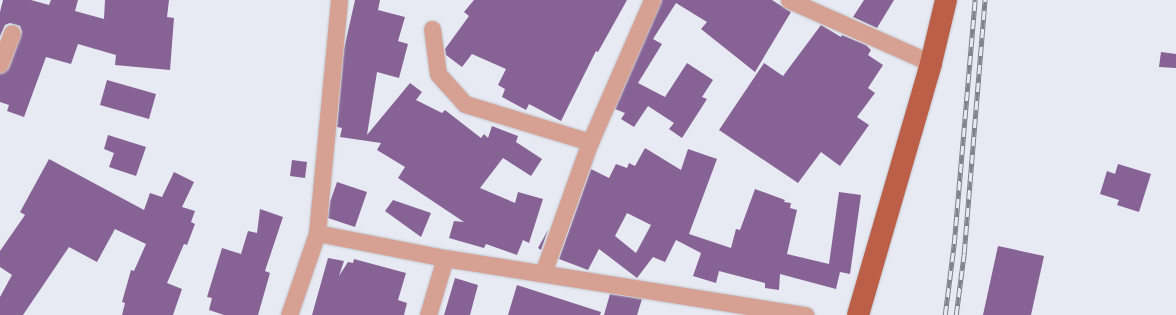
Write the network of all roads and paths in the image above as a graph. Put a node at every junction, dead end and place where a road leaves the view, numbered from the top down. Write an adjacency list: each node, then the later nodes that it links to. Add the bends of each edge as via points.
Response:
1 (339, 0): 10 (street)
2 (652, 0): 9 (street)
3 (789, 0): 7 (street)
4 (946, 0): 7 (main road)
5 (432, 29): 9 (street, via 438,74 465,104)
6 (12, 32): 8 (street)
7 (931, 63): 16 (main road)
8 (0, 64)
9 (590, 142): 12 (street)
10 (317, 233): 11 (street); 13 (street)
11 (444, 258): 12 (street); 14 (street)
12 (543, 273): 15 (street)
13 (289, 315)
14 (428, 315)
15 (806, 315)
16 (858, 315)

